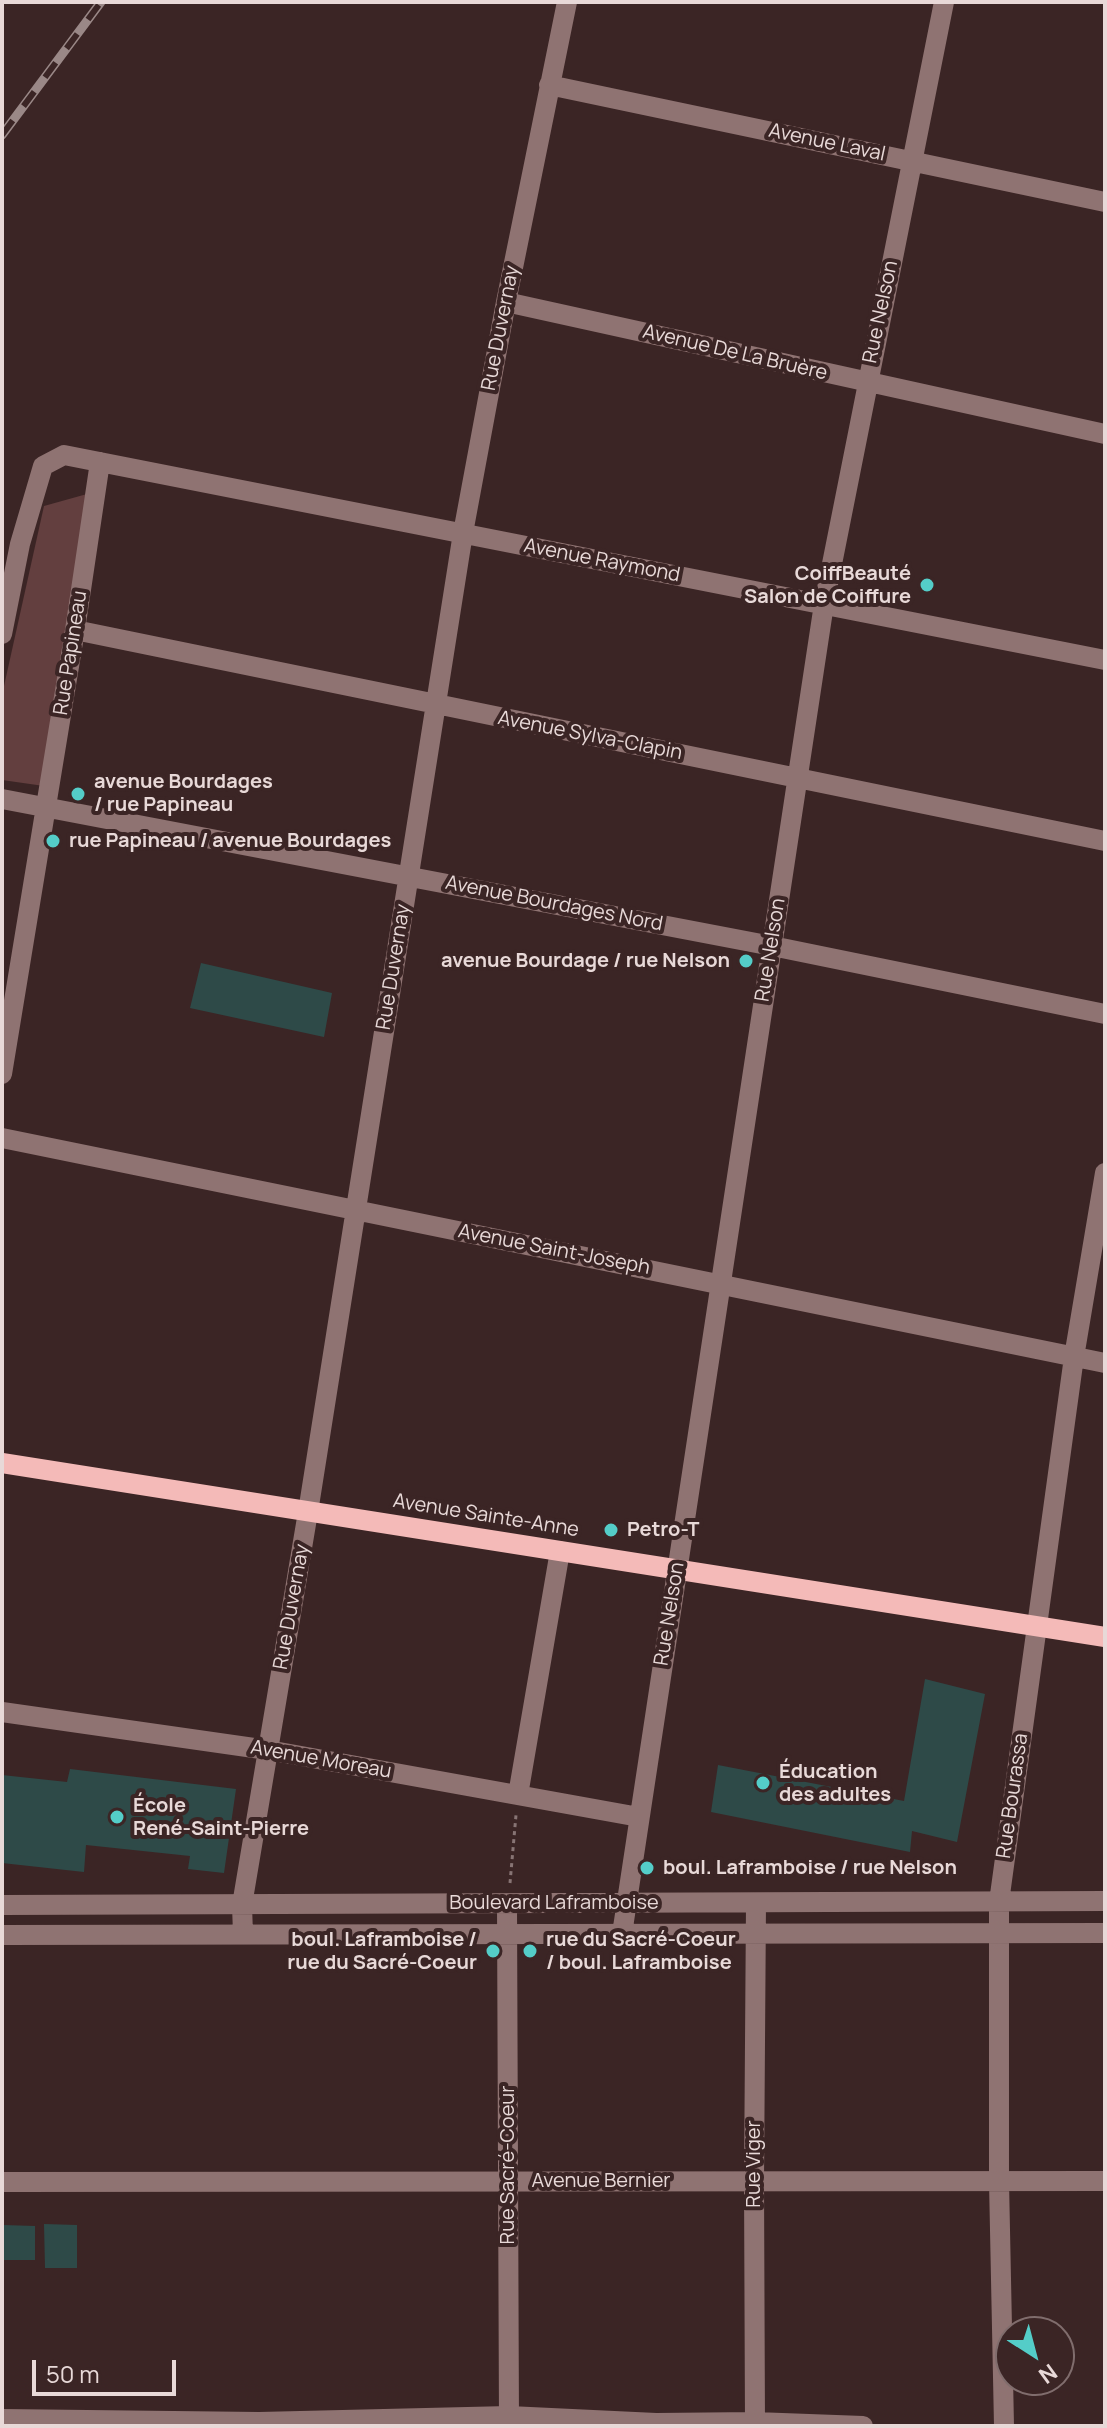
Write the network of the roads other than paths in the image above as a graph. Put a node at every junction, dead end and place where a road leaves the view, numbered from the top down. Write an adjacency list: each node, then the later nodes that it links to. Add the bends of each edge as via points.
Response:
1 (567, 2): 3 (street, Rue Duvernay)
2 (944, 2): 4 (street, Rue Nelson)
3 (549, 85): 4 (street, Avenue Laval); 6 (street, Rue Duvernay)
4 (912, 160): 5 (street, Avenue Laval); 7 (street, Rue Nelson)
5 (1105, 202)
6 (506, 302): 7 (street, Avenue De La Bruère); 10 (street, Rue Duvernay)
7 (867, 383): 8 (street, Avenue De La Bruère); 11 (street, Rue Nelson)
8 (1105, 434)
9 (100, 462): 10 (street, Avenue Raymond); 12 (street, Rue Papineau); 13 (street, via 64,455 43,466)
10 (463, 533): 11 (street, Avenue Raymond); 15 (street, Rue Duvernay)
11 (824, 604): 14 (street, Avenue Raymond); 16 (street, Rue Nelson)
12 (75, 630): 15 (street, Avenue Sylva-Clapin); 18 (street, Rue Papineau)
13 (2, 634)
14 (1105, 660)
15 (435, 704): 16 (street, Avenue Sylva-Clapin); 20 (street, Rue Duvernay)
16 (798, 778): 19 (street, Avenue Sylva-Clapin); 21 (street, Rue Nelson)
17 (2, 799): 18 (street, Avenue Bourdages Nord)
18 (46, 807): 20 (street, Avenue Bourdages Nord); 23 (street, Rue Papineau)
19 (1105, 841)
20 (408, 876): 21 (street, Avenue Bourdages Nord); 26 (street, Rue Duvernay)
21 (772, 946): 22 (street, Avenue Bourdages Nord); 27 (street, Rue Nelson)
22 (1105, 1014)
23 (2, 1074)
24 (2, 1138): 26 (street, Avenue Saint-Joseph)
25 (1105, 1173): 28 (street, Rue Bourassa)
26 (356, 1210): 27 (street, Avenue Saint-Joseph); 31 (street, Rue Duvernay)
27 (720, 1285): 28 (street, Avenue Saint-Joseph); 33 (street, Rue Nelson)
28 (1074, 1357): 29 (street, Avenue Saint-Joseph); 34 (street, Rue Bourassa)
29 (1105, 1363)
30 (2, 1463): 31 (main road, Avenue Sainte-Anne)
31 (308, 1512): 32 (main road, Avenue Sainte-Anne); 37 (street, Rue Duvernay)
32 (560, 1551): 33 (main road, Avenue Sainte-Anne); 38 (street)
33 (677, 1569): 34 (main road, Avenue Sainte-Anne); 39 (street, Rue Nelson)
34 (1036, 1625): 35 (main road, Avenue Sainte-Anne); 42 (street, Rue Bourassa)
35 (1105, 1637)
36 (2, 1712): 37 (street, Avenue Moreau)
37 (268, 1750): 38 (street, Avenue Moreau); 46 (street, Rue Duvernay)
38 (518, 1795): 39 (street, Avenue Moreau)
39 (639, 1817): 43 (street, Rue Nelson)
40 (508, 1896): 43 (street, Boulevard Laframboise); 46 (street, Boulevard Laframboise); 50 (street, Rue Sacré-Coeur)
41 (1105, 1901): 42 (street, Boulevard Laframboise)
42 (999, 1902): 44 (street, Boulevard Laframboise); 47 (street, Rue Bourassa)
43 (627, 1903): 44 (street, Boulevard Laframboise); 51 (street, Rue Nelson)
44 (756, 1903): 52 (street, Rue Viger)
45 (2, 1905): 46 (street, Boulevard Laframboise)
46 (242, 1905): 49 (street, Rue Duvernay)
47 (999, 1933): 48 (street, Boulevard Laframboise); 52 (street, Boulevard Laframboise); 56 (street, Rue Bourassa)
48 (1105, 1933)
49 (243, 1934): 50 (street, Boulevard Laframboise); 53 (street, Boulevard Laframboise)
50 (507, 1934): 51 (street, Boulevard Laframboise); 54 (street, Rue Sacré-Coeur)
51 (622, 1934): 52 (street, Boulevard Laframboise)
52 (754, 1934): 55 (street, Rue Viger)
53 (2, 1935)
54 (508, 2181): 55 (street, Avenue Bernier); 58 (street, Avenue Bernier); 60 (street, Rue Sacré-Coeur)
55 (754, 2181): 56 (street, Avenue Bernier); 61 (street, Rue Viger)
56 (999, 2181): 57 (street, Avenue Bernier); 63 (street, Rue Bourassa)
57 (1105, 2181)
58 (2, 2182)
59 (2, 2419): 60 (street)
60 (509, 2421): 61 (street)
61 (755, 2424): 62 (street)
62 (863, 2426)
63 (1004, 2426)

